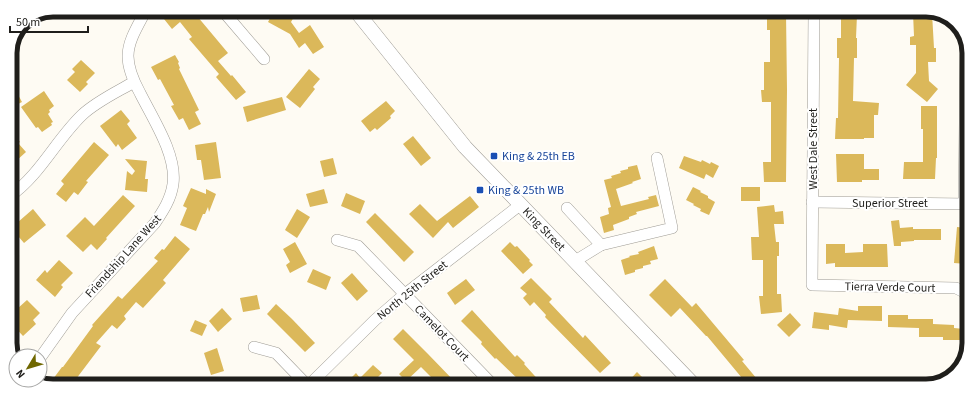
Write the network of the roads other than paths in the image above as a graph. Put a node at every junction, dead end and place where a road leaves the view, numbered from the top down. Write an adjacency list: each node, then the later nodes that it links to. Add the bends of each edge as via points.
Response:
1 (143, 17): 6 (street, Friendship Lane West, via 128,54 128,64)
2 (228, 17): 5 (street)
3 (361, 17): 11 (street, King Street, via 465,147)
4 (814, 17): 9 (street, West Dale Street)
5 (264, 59)
6 (134, 82): 8 (street, via 82,115 27,182); 20 (street, Friendship Lane West, via 168,149 172,162 173,184 170,196 155,223 72,313)
7 (657, 158): 14 (street, via 672,228)
8 (17, 190)
9 (812, 202): 10 (street, Superior Street); 16 (street, West Dale Street)
10 (962, 204)
11 (520, 205): 15 (street, King Street); 18 (street, North 25th Street)
12 (566, 208): 14 (street)
13 (337, 240): 18 (street, Camelot Court, via 358,246)
14 (601, 245): 15 (street)
15 (575, 261): 24 (street, King Street)
16 (812, 285): 17 (street, Tierra Verde Court, via 956,288)
17 (962, 291)
18 (405, 294): 22 (street, North 25th Street); 23 (street, Camelot Court)
19 (254, 347): 21 (street, via 276,353)
20 (47, 348)
21 (301, 379)
22 (315, 379)
23 (487, 379)
24 (688, 379)

